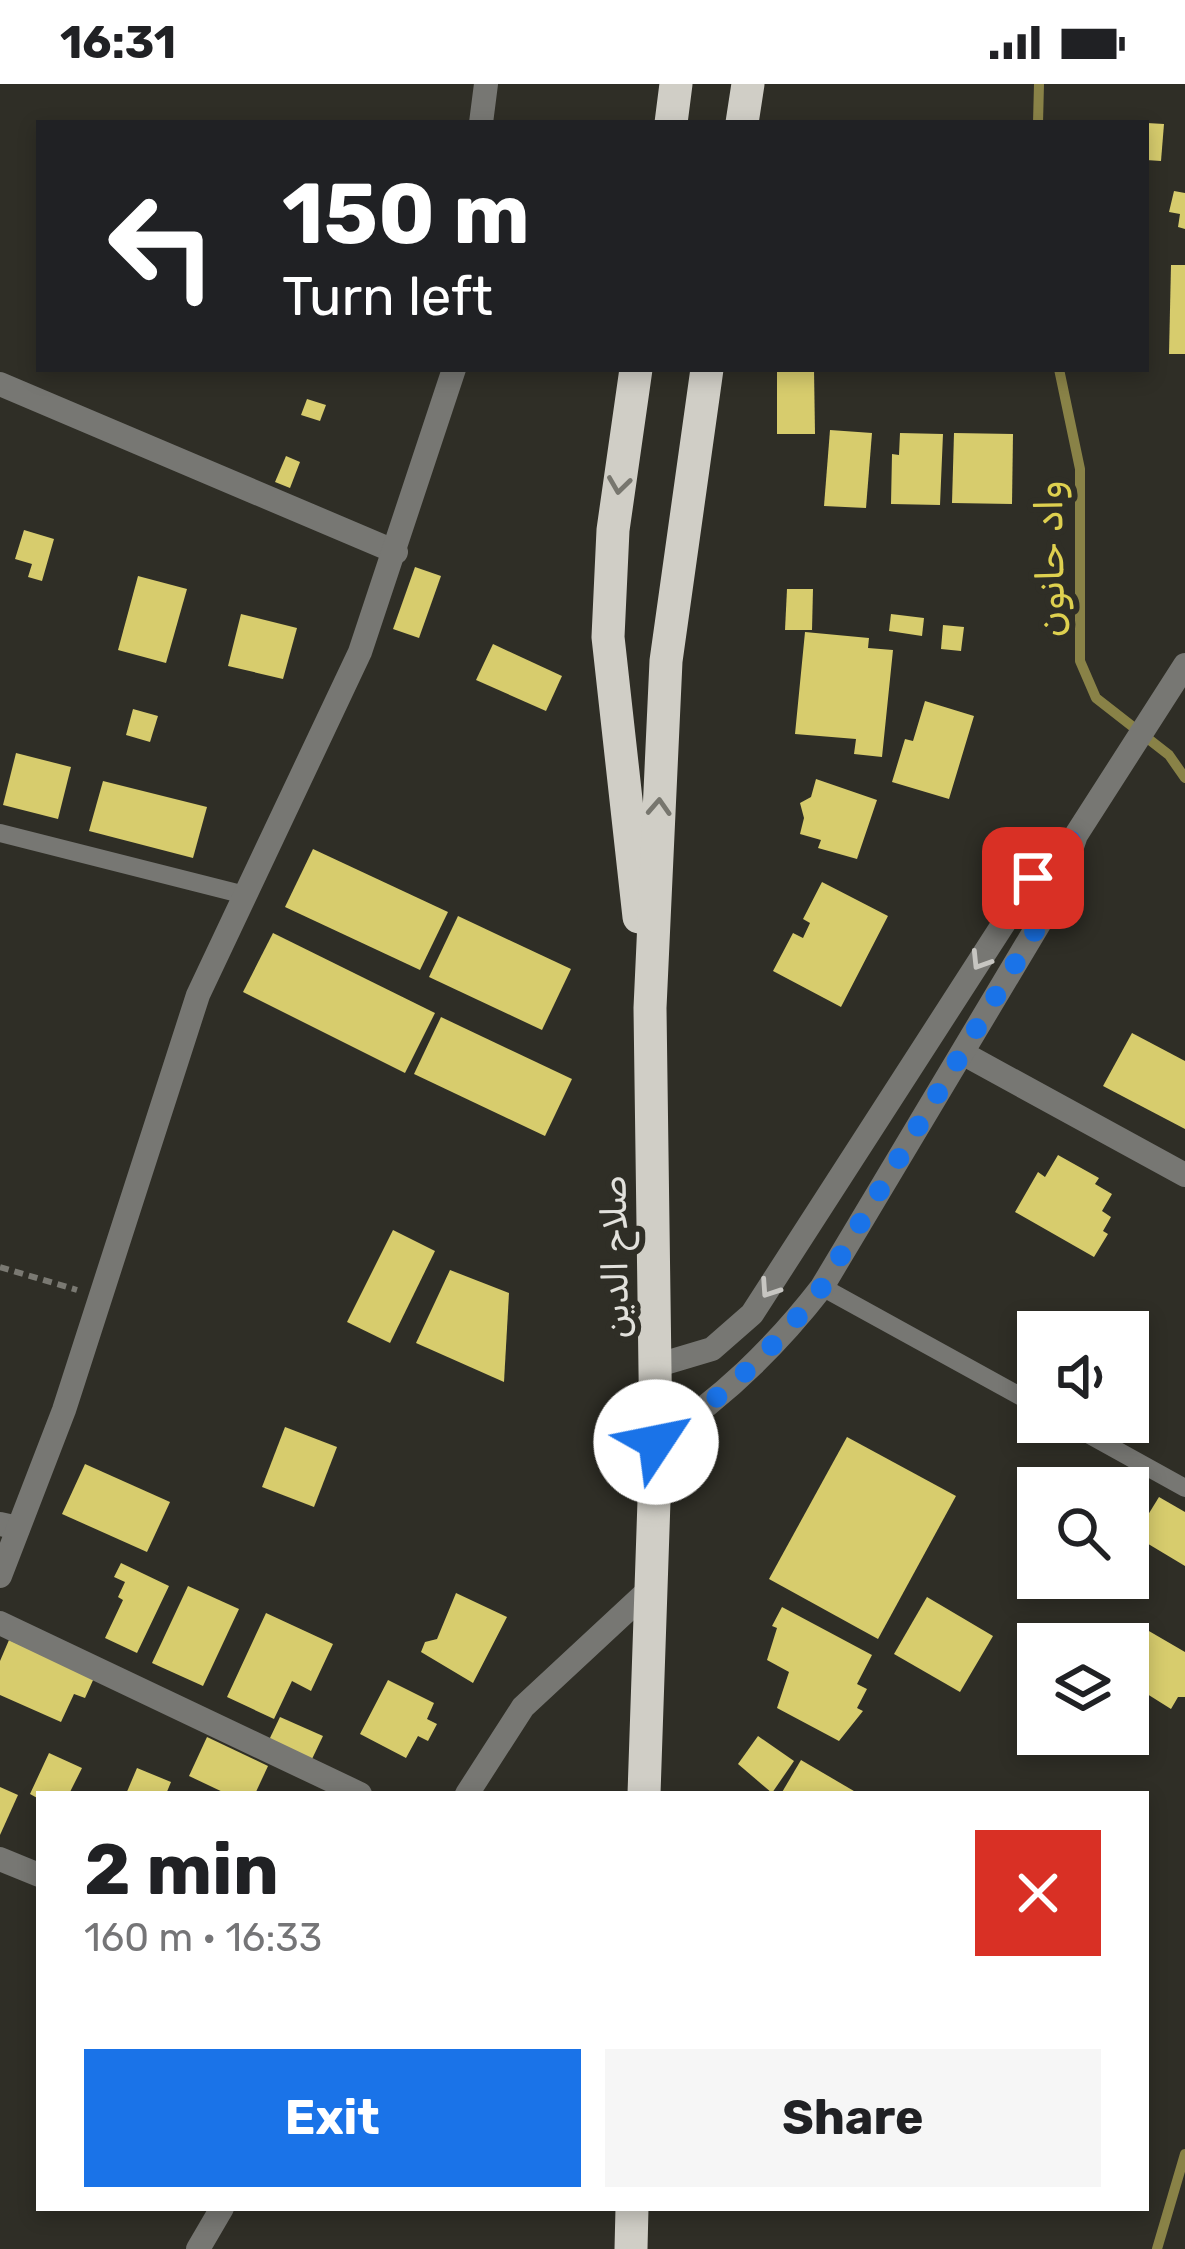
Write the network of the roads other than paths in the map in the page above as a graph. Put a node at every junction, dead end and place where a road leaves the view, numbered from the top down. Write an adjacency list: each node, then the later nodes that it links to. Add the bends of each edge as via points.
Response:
1 (486, 84): 3 (street)
2 (748, 84): 4 (highway)
3 (481, 120)
4 (742, 120)
5 (453, 372): 9 (street)
6 (636, 372): 14 (highway, صلاح الدين, one-way to 14, via 613,530 608,637)
7 (707, 372): 14 (highway, صلاح الدين, one-way to 7, via 666,661)
8 (0, 384): 9 (street)
9 (396, 552): 13 (street, via 360,652)
10 (1182, 670): 12 (street)
11 (0, 833): 13 (lane)
12 (1076, 835): 15 (street, via 1055,897); 18 (street, one-way to 18, via 1033,878 752,1314 712,1349)
13 (245, 895): 23 (street, via 198,995 101,1298)
14 (650, 1008): 18 (highway, صلاح الدين)
15 (964, 1054): 16 (street); 17 (street)
16 (1185, 1175)
17 (822, 1287): 19 (lane); 20 (street, via 744,1375)
18 (655, 1366): 20 (highway, صلاح الدين)
19 (1017, 1394)
20 (656, 1442): 25 (highway, صلاح الدين)
21 (1104, 1443): 22 (lane)
22 (1185, 1488)
23 (9, 1526): 24 (street)
24 (0, 1576)
25 (650, 1589): 28 (street, via 523,1707); 29 (highway, صلاح الدين)
26 (0, 1623): 27 (street)
27 (354, 1791)
28 (469, 1791)
29 (644, 1791)
30 (0, 1858): 31 (street)
31 (36, 1874)
32 (220, 2211): 34 (street)
33 (632, 2211): 35 (highway)
34 (198, 2249)
35 (631, 2249)

